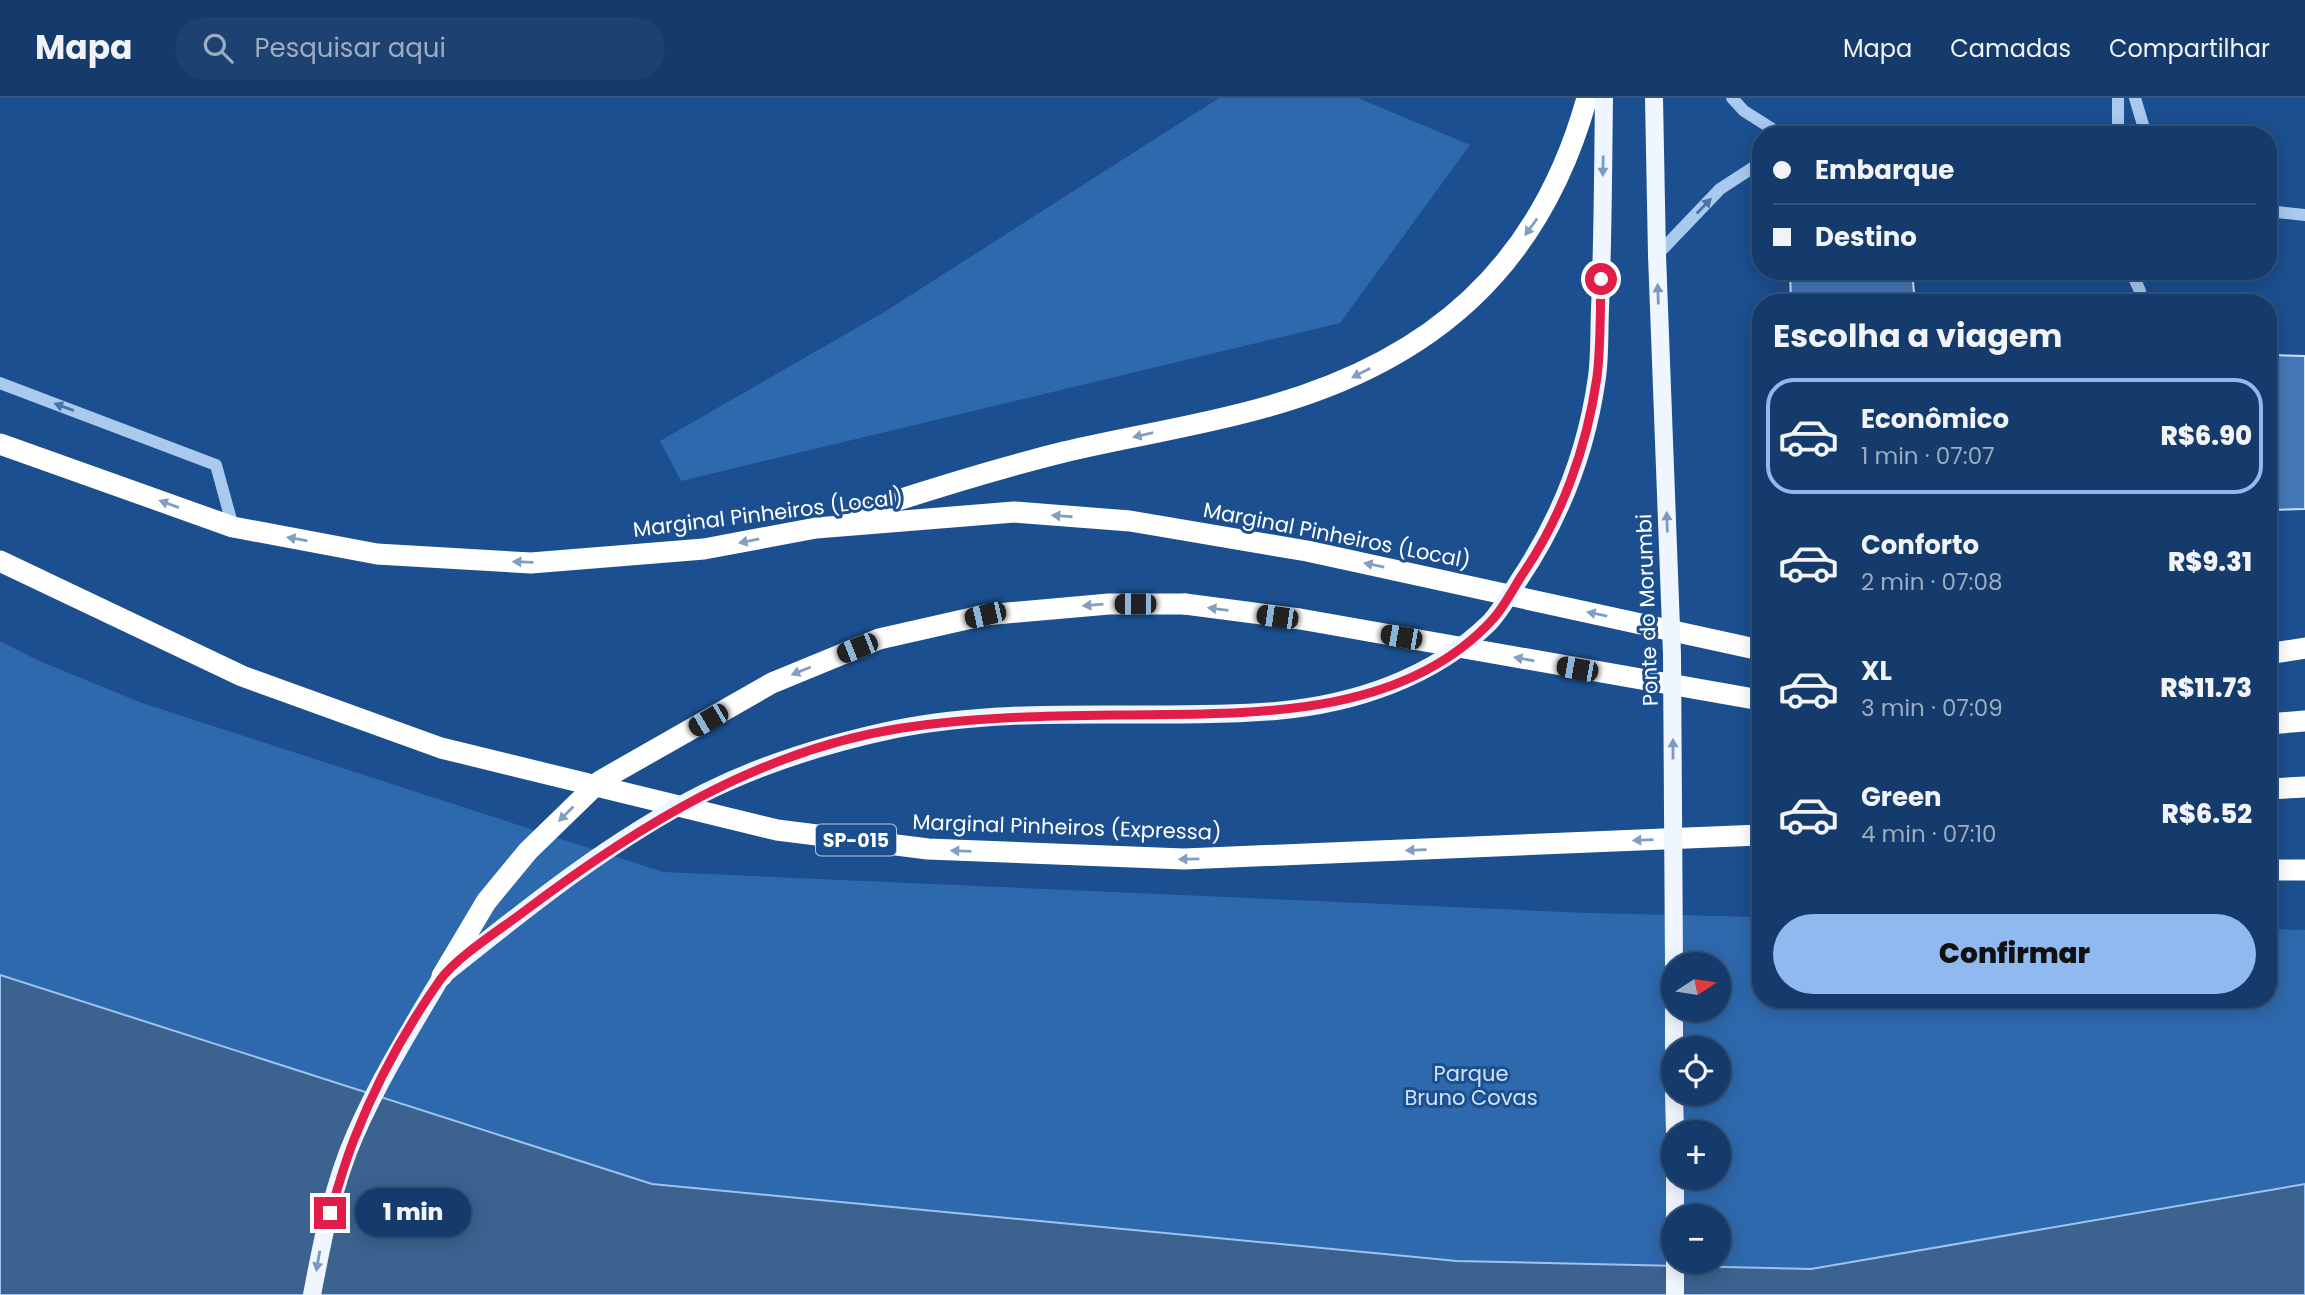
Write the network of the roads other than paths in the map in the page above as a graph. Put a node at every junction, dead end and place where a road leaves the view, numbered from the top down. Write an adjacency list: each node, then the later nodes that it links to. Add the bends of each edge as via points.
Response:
1 (1587, 98): 18 (highway, one-way to 18, via 1576,140 1544,210 1492,281 1433,332 1356,377 1266,407 1064,452 926,490)
2 (1604, 98): 32 (main road, one-way to 32, bridge, via 1597,377 1574,474 1546,540 1493,619 1453,653 1400,682 1340,701 1205,715 1008,716 899,729 803,752 704,793 632,835)
3 (1654, 98): 14 (main road, Ponte do Morumbi)
4 (1732, 98): 7 (street)
5 (2119, 98): 8 (street)
6 (2135, 98): 9 (street)
7 (1768, 126)
8 (2118, 126)
9 (2143, 126)
10 (1752, 168): 14 (street, one-way to 10, via 1720,188)
11 (2277, 213): 12 (street)
12 (2302, 215): 13 (street)
13 (2277, 219)
14 (1657, 255): 31 (main road, Ponte do Morumbi, one-way to 14, bridge, via 1672,654)
15 (0, 383): 17 (street, one-way to 15, via 216,466)
16 (0, 444): 17 (highway, Marginal Pinheiros (Local), one-way to 16)
17 (233, 527): 18 (highway, Marginal Pinheiros (Local), one-way to 17, via 704,550 531,563 377,554)
18 (816, 527): 20 (highway, Marginal Pinheiros (Local), one-way to 18, via 1307,551 1130,521 1014,512)
19 (0, 561): 28 (highway, Marginal Pinheiros (Expressa) / SP-015, one-way to 19, via 1184,859 928,849 777,830 441,748 242,676)
20 (1752, 648)
21 (2305, 648): 22 (highway)
22 (2277, 653)
23 (1752, 700): 32 (highway, one-way to 32, bridge, via 1185,604 1109,604 985,615 879,639 772,683 600,781 528,852 486,902)
24 (2305, 721): 25 (highway)
25 (2277, 723)
26 (2305, 787): 27 (highway)
27 (2277, 789)
28 (1752, 835)
29 (2277, 870): 30 (highway)
30 (2305, 870)
31 (1674, 952)
32 (442, 976): 34 (main road, one-way to 34, via 354,1137 323,1238)
33 (1675, 1274): 35 (main road)
34 (312, 1295)
35 (1675, 1295)

